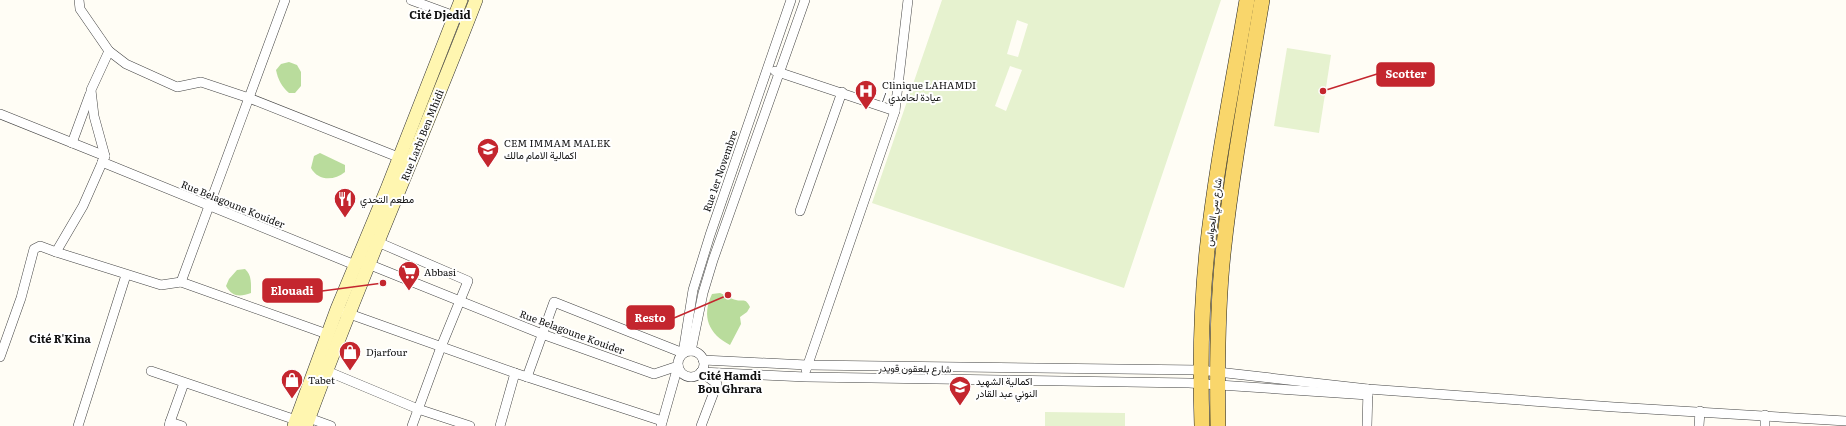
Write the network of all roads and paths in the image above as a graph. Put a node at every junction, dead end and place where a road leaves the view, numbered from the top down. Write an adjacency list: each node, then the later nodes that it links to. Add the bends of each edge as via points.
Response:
1 (79, 0): 15 (street, via 80,9)
2 (285, 0): 22 (street)
3 (411, 0): 12 (street)
4 (461, 0): 12 (street, Rue Larbi Ben Mhidi)
5 (476, 0): 14 (street, Rue Larbi Ben Mhidi)
6 (791, 0): 11 (street, Rue 1er Novembre)
7 (805, 0): 13 (street)
8 (908, 0): 23 (street)
9 (1247, 0): 57 (main road, شارع سي الحواس, via 1222,140 1207,251)
10 (1262, 0): 52 (main road, شارع سي الحواس, via 1238,141 1223,255)
11 (786, 15): 13 (street); 16 (street, Rue 1er Novembre)
12 (455, 16): 14 (street); 18 (street, Rue Larbi Ben Mhidi)
13 (799, 18): 17 (street)
14 (468, 21): 19 (street, Rue Larbi Ben Mhidi)
15 (109, 51): 20 (street); 22 (street, via 126,64 177,87 201,82)
16 (768, 68): 17 (street); 35 (street, Rue 1er Novembre)
17 (780, 73): 21 (street); 36 (street)
18 (429, 81): 19 (street); 27 (street, Rue Larbi Ben Mhidi)
19 (442, 86): 27 (street, Rue Larbi Ben Mhidi)
20 (91, 90): 25 (street); 26 (street)
21 (842, 92): 23 (street); 29 (street)
22 (249, 98): 27 (street); 28 (street)
23 (895, 111): 46 (street)
24 (0, 114): 25 (street, Rue Belagoune Kouider)
25 (72, 143): 26 (street, Rue Belagoune Kouider)
26 (103, 159): 28 (street, Rue Belagoune Kouider); 31 (street, via 83,206)
27 (405, 160): 30 (street, Rue Larbi Ben Mhidi)
28 (209, 206): 32 (street, Rue Belagoune Kouider); 34 (street)
29 (800, 211)
30 (373, 240): 32 (street, Rue Larbi Ben Mhidi); 37 (street, via 468,281)
31 (56, 252): 33 (street); 43 (street, via 40,246 34,249 21,298)
32 (361, 263): 37 (street, Rue Belagoune Kouider); 38 (street, Rue Larbi Ben Mhidi)
33 (126, 276): 34 (street, via 161,285); 71 (street)
34 (181, 282): 39 (street)
35 (693, 290): 36 (street); 42 (street, Rue 1er Novembre)
36 (703, 293): 42 (street)
37 (460, 302): 40 (street, Rue Belagoune Kouider); 41 (street)
38 (342, 311): 39 (street, Rue Larbi Ben Mhidi); 41 (street); 50 (street, Rue Larbi Ben Mhidi)
39 (327, 334): 50 (street, Rue Larbi Ben Mhidi)
40 (542, 334): 42 (street, via 554,302); 45 (street, Rue Belagoune Kouider, via 654,374); 55 (street)
41 (441, 347): 54 (street); 64 (street)
42 (687, 352): 44 (street, via 699,353); 45 (street, via 680,357)
43 (0, 357)
44 (703, 360): 46 (street, شارع بلعقون قويدر); 53 (street)
45 (678, 366): 53 (street, via 685,376 694,377); 70 (street)
46 (807, 366): 47 (street, شارع بلعقون قويدر); 56 (street)
47 (897, 366): 48 (street, شارع بلعقون قويدر); 58 (street)
48 (990, 367): 49 (street, شارع بلعقون قويدر); 59 (street)
49 (1099, 368): 57 (street, شارع بلعقون قويدر); 60 (street)
50 (320, 369): 64 (street); 68 (street, Rue Larbi Ben Mhidi)
51 (152, 371): 61 (street)
52 (1216, 371): 57 (street); 62 (main road, شارع سي الحواس); 63 (street)
53 (701, 372): 56 (street, شارع بلعقون قويدر); 77 (street, via 717,384)
54 (515, 373): 55 (street); 76 (street)
55 (527, 377): 70 (street)
56 (806, 377): 58 (street, شارع بلعقون قويدر)
57 (1200, 377): 60 (street, شارع بلعقون قويدر); 62 (street); 78 (main road, شارع سي الحواس)
58 (898, 379): 59 (street, شارع بلعقون قويدر)
59 (990, 380): 60 (street, شارع بلعقون قويدر)
60 (1099, 382)
61 (184, 383): 68 (street); 69 (street)
62 (1217, 386): 63 (street); 79 (main road, شارع سي الحواس)
63 (1368, 392): 65 (street); 80 (street)
64 (418, 409): 74 (street); 75 (street)
65 (1700, 411): 66 (street); 81 (street)
66 (1765, 415): 67 (street); 82 (street)
67 (1846, 421)
68 (301, 423): 73 (street)
69 (169, 424): 72 (street)
70 (661, 424)
71 (78, 426)
72 (182, 426)
73 (331, 426)
74 (412, 426)
75 (470, 426)
76 (500, 426)
77 (701, 426)
78 (1202, 426)
79 (1218, 426)
80 (1367, 426)
81 (1699, 426)
82 (1765, 426)

